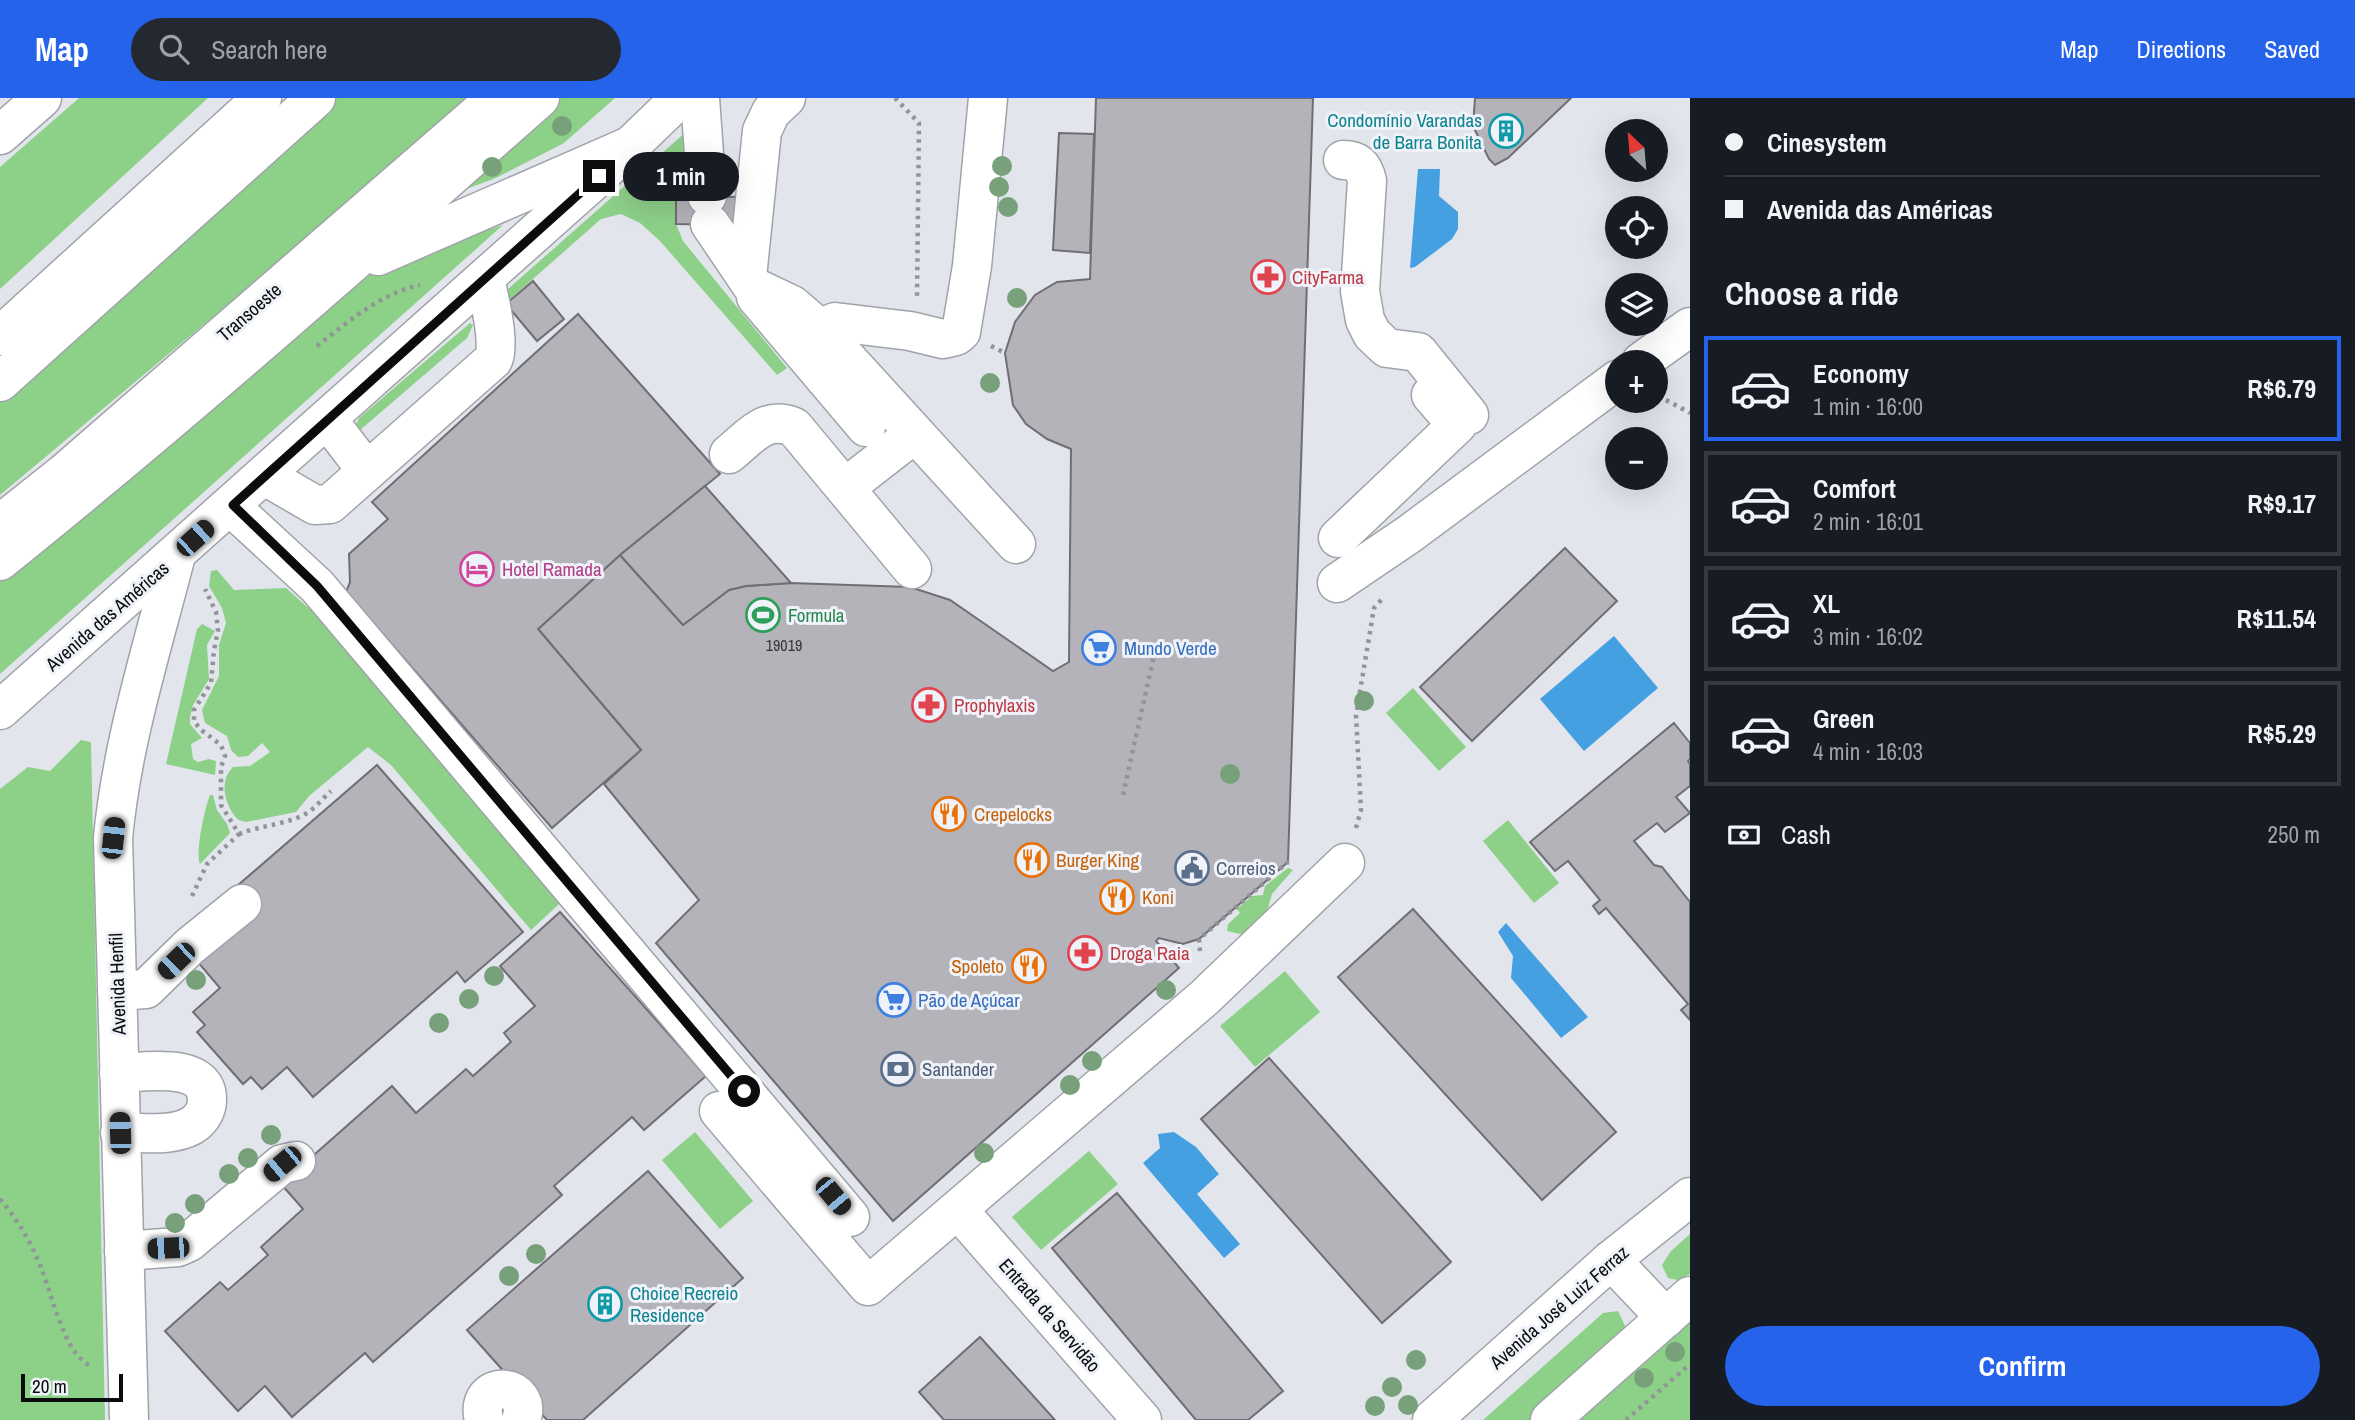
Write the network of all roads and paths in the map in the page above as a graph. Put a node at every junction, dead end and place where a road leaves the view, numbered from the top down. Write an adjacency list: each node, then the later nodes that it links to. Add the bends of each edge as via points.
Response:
1 (42, 98): 11 (main road)
2 (262, 98): 24 (main road)
3 (316, 98): 27 (main road)
4 (496, 98): 40 (main road, Transoeste)
5 (540, 98): 16 (main road)
6 (680, 98): 12 (main road, Avenida das Américas)
7 (700, 98): 15 (main road)
8 (786, 98): 13 (main road, via 771,112 762,131)
9 (895, 98): 19 (path, via 919,123)
10 (988, 98): 23 (main road)
11 (0, 135)
12 (632, 145): 16 (main road); 17 (main road, Avenida das Américas)
13 (760, 153): 15 (main road); 18 (main road)
14 (1343, 160): 32 (main road, via 1357,163 1367,181 1360,291 1364,320 1387,348 1418,352)
15 (707, 197): 18 (main road)
16 (344, 271): 44 (main road)
17 (485, 279): 31 (main road, Avenida das Américas); 36 (main road, via 496,356)
18 (749, 281): 22 (main road, via 792,305); 33 (main road, via 758,301)
19 (914, 317): 22 (main road, via 835,322); 23 (main road, via 943,339)
20 (1340, 321): 32 (main road, via 1371,353)
21 (1690, 327): 25 (main road)
22 (820, 328): 34 (main road)
23 (961, 332): 26 (path)
24 (0, 336)
25 (1658, 350)
26 (1005, 353)
27 (0, 382)
28 (1605, 389): 47 (main road)
29 (1668, 401): 30 (path)
30 (1690, 413)
31 (327, 419): 36 (main road); 37 (main road, Avenida das Américas)
32 (1463, 420): 41 (main road)
33 (866, 427)
34 (914, 433): 38 (main road); 42 (main road)
35 (729, 454): 38 (main road, via 762,426 780,421 794,427)
36 (367, 471): 37 (main road, via 322,506)
37 (265, 476): 39 (main road, Avenida das Américas)
38 (846, 488): 45 (main road)
39 (233, 505): 43 (main road, Avenida das Américas); 66 (main road, via 317,586)
40 (0, 524)
41 (1338, 538)
42 (1016, 544)
43 (176, 555): 50 (main road, Avenida das Américas); 58 (main road, Avenida Henfil, via 117,788 113,838)
44 (0, 561)
45 (912, 569)
46 (202, 583): 53 (path, via 216,612 218,631 211,682 194,710 194,722 221,745 225,756 220,805)
47 (1337, 583)
48 (1387, 594): 54 (path, via 1374,608 1356,715 1361,810)
49 (1155, 651): 52 (path)
50 (0, 710)
51 (331, 790): 53 (path, via 309,812)
52 (1123, 795)
53 (239, 834): 57 (path, via 207,864 197,885 186,922)
54 (1345, 863): 56 (path, via 1288,862); 65 (main road, via 1205,998)
55 (242, 904): 57 (main road)
56 (1199, 939)
57 (190, 946): 58 (main road, via 146,989)
58 (117, 991): 59 (main road, Avenida Henfil)
59 (119, 1073): 61 (main road, Avenida Henfil); 61 (main road, via 190,1074 203,1084 208,1098 205,1113 192,1126 174,1132)
60 (719, 1111): 65 (main road, via 868,1286)
61 (120, 1133): 67 (main road, Avenida Henfil)
62 (296, 1161): 67 (main road, via 282,1164 189,1242)
63 (1690, 1197): 68 (main road, Avenida José Luiz Ferraz)
64 (0, 1199): 71 (path, via 22,1225 63,1331 83,1363)
65 (958, 1210): 75 (main road, Entrada da Servidão)
66 (850, 1217)
67 (124, 1251): 71 (main road, Avenida Henfil)
68 (1611, 1260): 69 (main road); 76 (main road, Avenida José Luiz Ferraz)
69 (1678, 1307): 77 (main road)
70 (1690, 1364): 78 (path)
71 (128, 1382): 72 (main road, Avenida Henfil)
72 (128, 1420)
73 (484, 1420): 74 (main road, via 483,1401 506,1389 521,1399)
74 (521, 1420)
75 (1142, 1420)
76 (1432, 1420)
77 (1550, 1420)
78 (1626, 1420)

